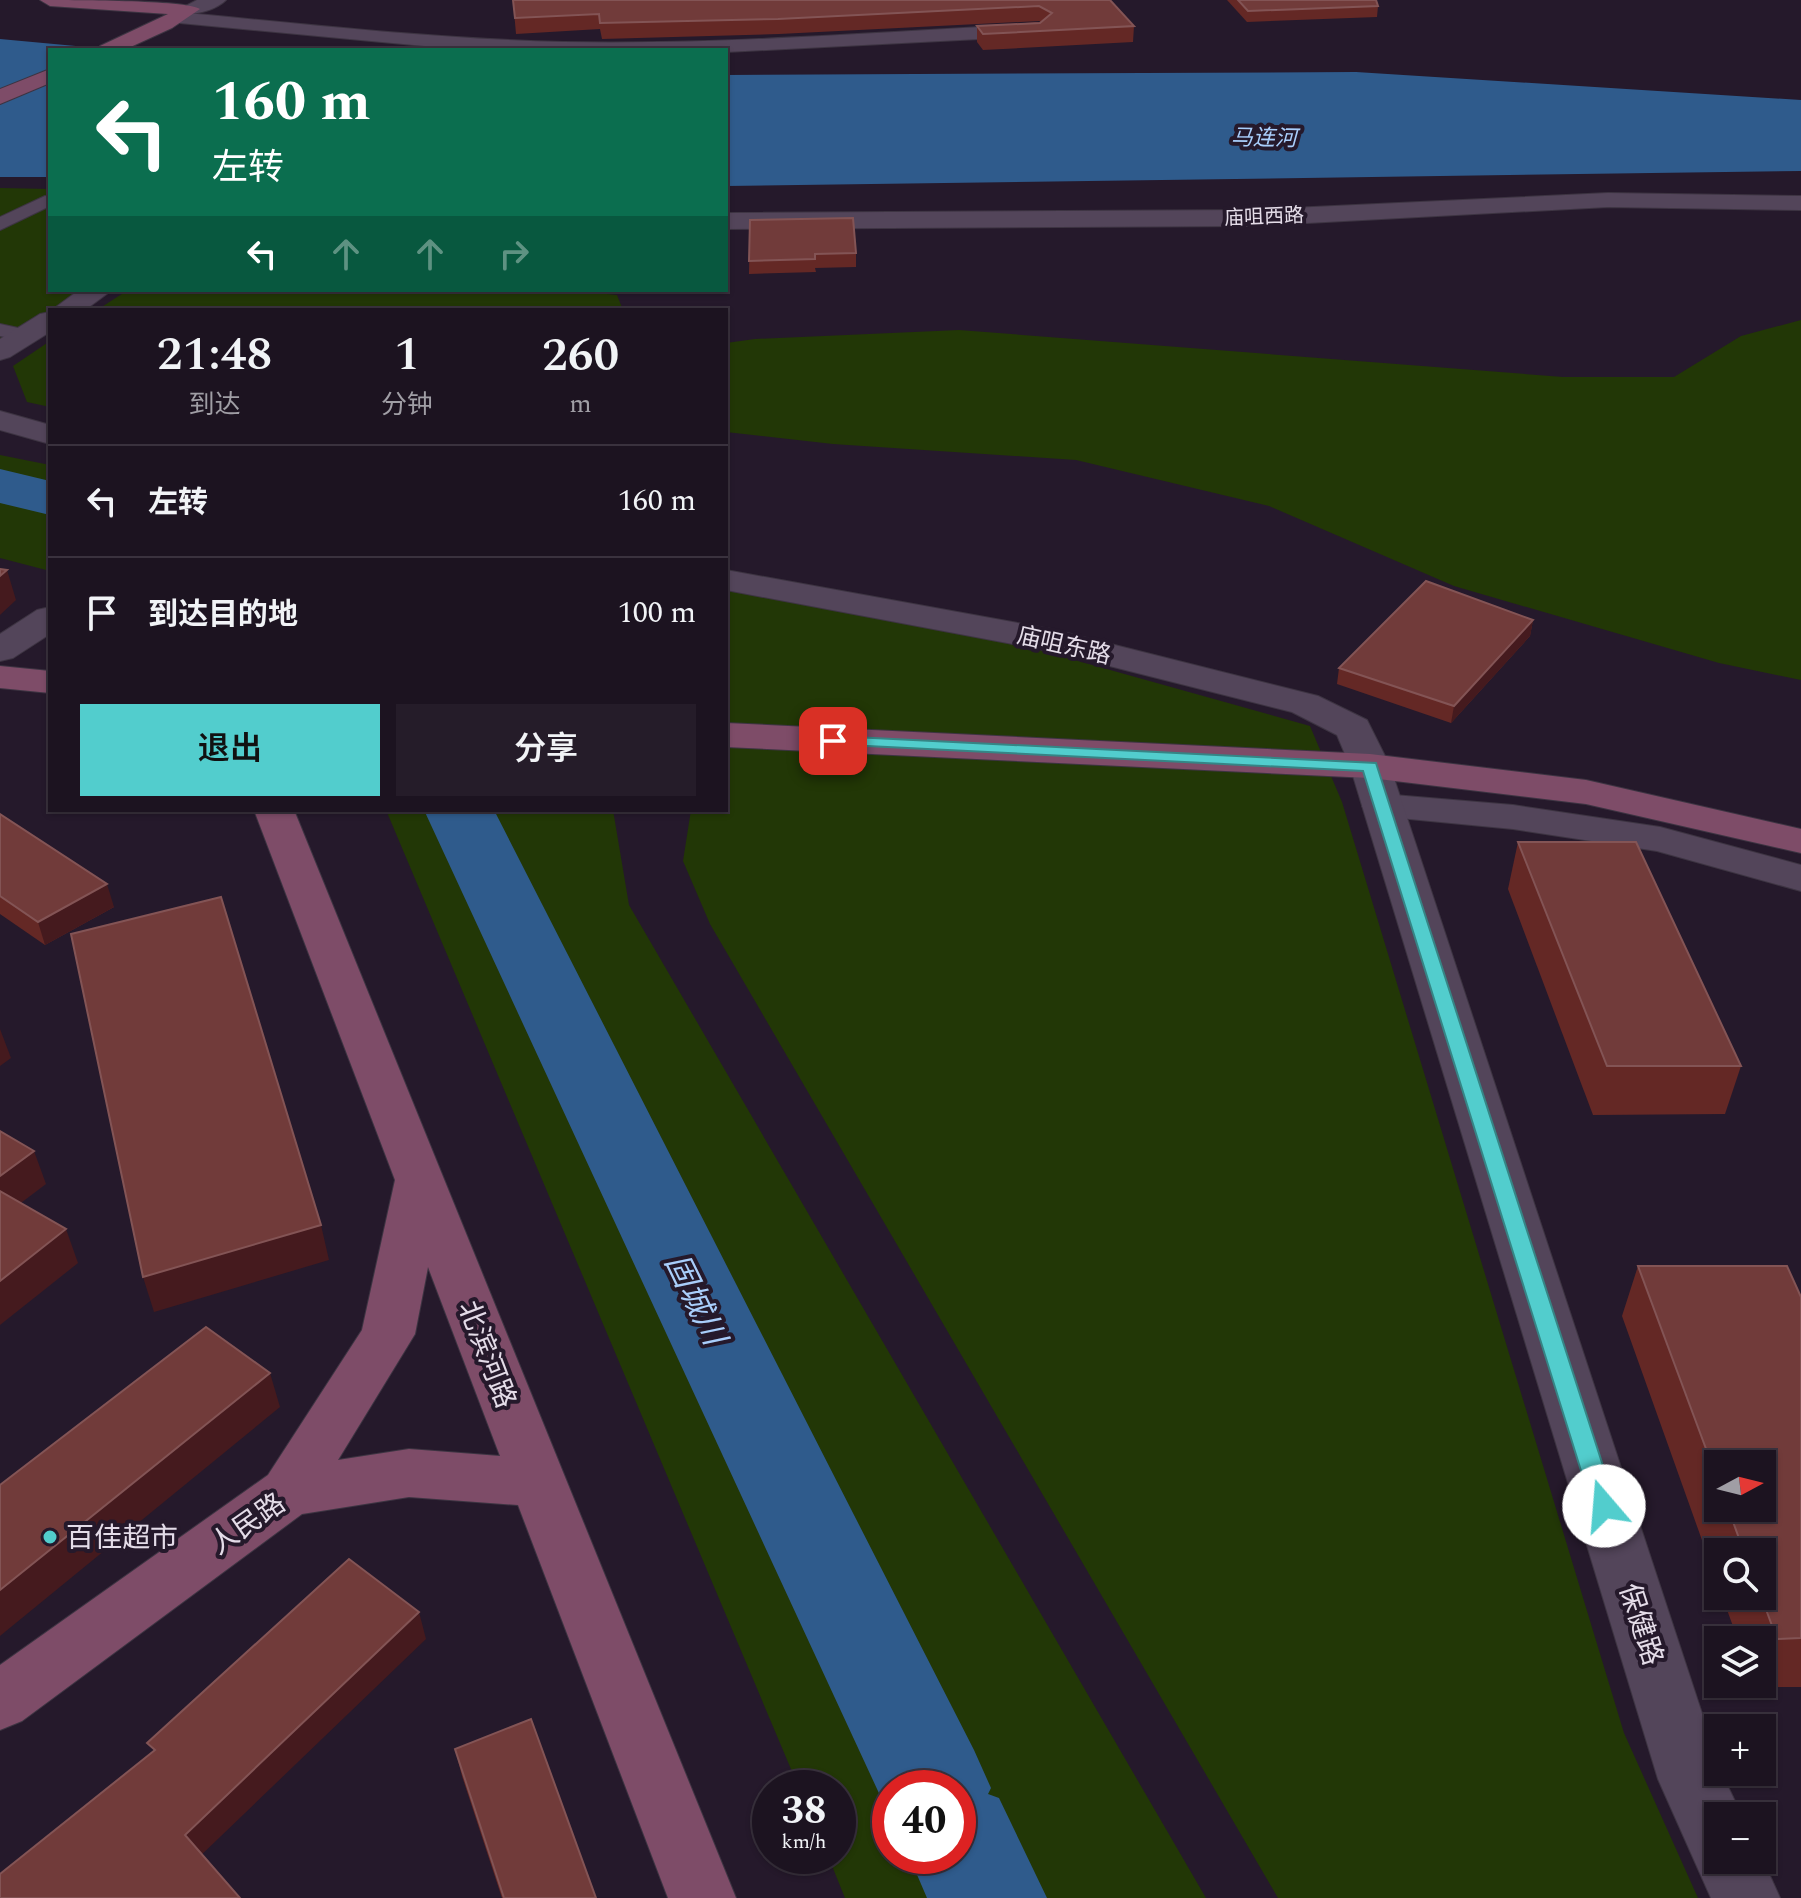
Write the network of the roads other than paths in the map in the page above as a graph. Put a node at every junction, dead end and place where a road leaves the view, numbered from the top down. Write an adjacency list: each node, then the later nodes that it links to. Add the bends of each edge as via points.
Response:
1 (50, 0): 3 (main road)
2 (216, 0): 3 (street)
3 (177, 17): 4 (street, via 445,44 566,48); 5 (main road)
4 (1039, 30)
5 (111, 48)
6 (48, 76): 7 (main road)
7 (0, 97)
8 (0, 201): 9 (street)
9 (48, 201): 12 (street)
10 (1801, 203): 11 (street, 庙咀西路, via 1608,200 1251,218)
11 (728, 221)
12 (0, 224)
13 (95, 292): 14 (street)
14 (69, 308)
15 (48, 321): 16 (street)
16 (13, 333): 17 (street)
17 (0, 351)
18 (0, 420): 19 (street)
19 (48, 434)
20 (728, 580): 26 (street, 庙咀东路, via 1051,640 1305,704 1353,728)
21 (48, 619): 22 (street)
22 (0, 650)
23 (0, 677): 24 (main road)
24 (48, 682)
25 (728, 735): 26 (main road)
26 (1376, 786): 28 (main road, via 1586,792); 29 (street, via 1513,817 1660,839); 34 (street, 保健路)
27 (275, 812): 30 (main road, 北滨河路)
28 (1801, 841)
29 (1801, 878)
30 (420, 1179): 31 (main road, 北滨河路); 32 (main road, via 388,1334)
31 (539, 1483): 32 (main road, 人民路, via 409,1473); 36 (main road, 北滨河路)
32 (288, 1492): 33 (main road, 人民路)
33 (0, 1701)
34 (1704, 1807)
35 (1735, 1874): 37 (street)
36 (702, 1898)
37 (1746, 1898)

